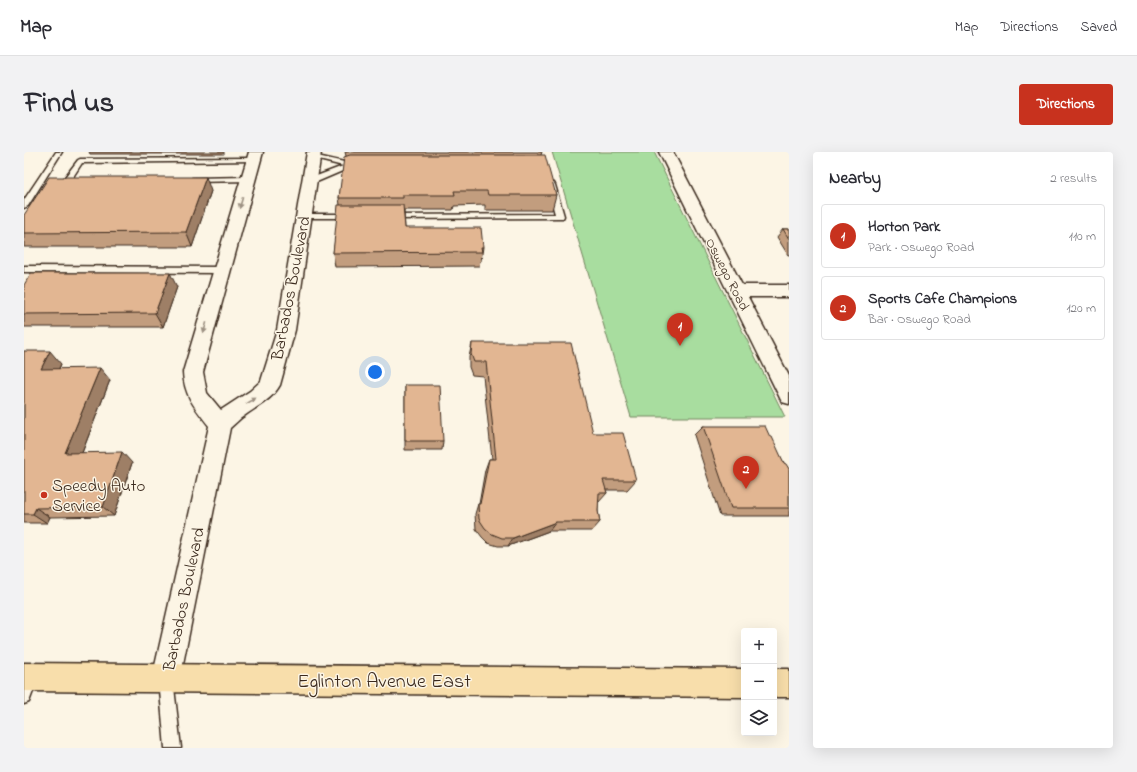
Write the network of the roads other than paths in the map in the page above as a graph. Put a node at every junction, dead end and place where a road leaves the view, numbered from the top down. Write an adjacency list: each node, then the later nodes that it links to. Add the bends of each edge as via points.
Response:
1 (59, 152): 12 (lane)
2 (85, 152): 6 (lane)
3 (666, 152): 18 (street, Oswego Road)
4 (314, 154): 11 (street, Barbados Boulevard); 11 (lane, via 354,166)
5 (254, 156): 6 (lane); 7 (street)
6 (80, 161): 10 (lane)
7 (248, 179): 8 (lane); 17 (street, one-way to 17)
8 (181, 180)
9 (550, 180): 15 (lane, via 560,216)
10 (66, 181)
11 (310, 182): 13 (street, Barbados Boulevard)
12 (24, 206)
13 (304, 216): 14 (lane); 21 (street, Barbados Boulevard, one-way to 13, via 270,385 286,330)
14 (361, 216)
15 (385, 216)
16 (24, 269): 17 (lane)
17 (221, 270): 21 (street, one-way to 21, via 193,372 193,385 197,397)
18 (736, 291): 19 (street); 20 (street, Oswego Road)
19 (789, 291)
20 (789, 396)
21 (220, 424): 22 (street, Barbados Boulevard)
22 (166, 679): 23 (main road, Eglinton Avenue East); 25 (main road, Eglinton Avenue East); 27 (lane)
23 (741, 683)
24 (777, 683): 26 (main road)
25 (26, 684)
26 (789, 684)
27 (172, 748)

